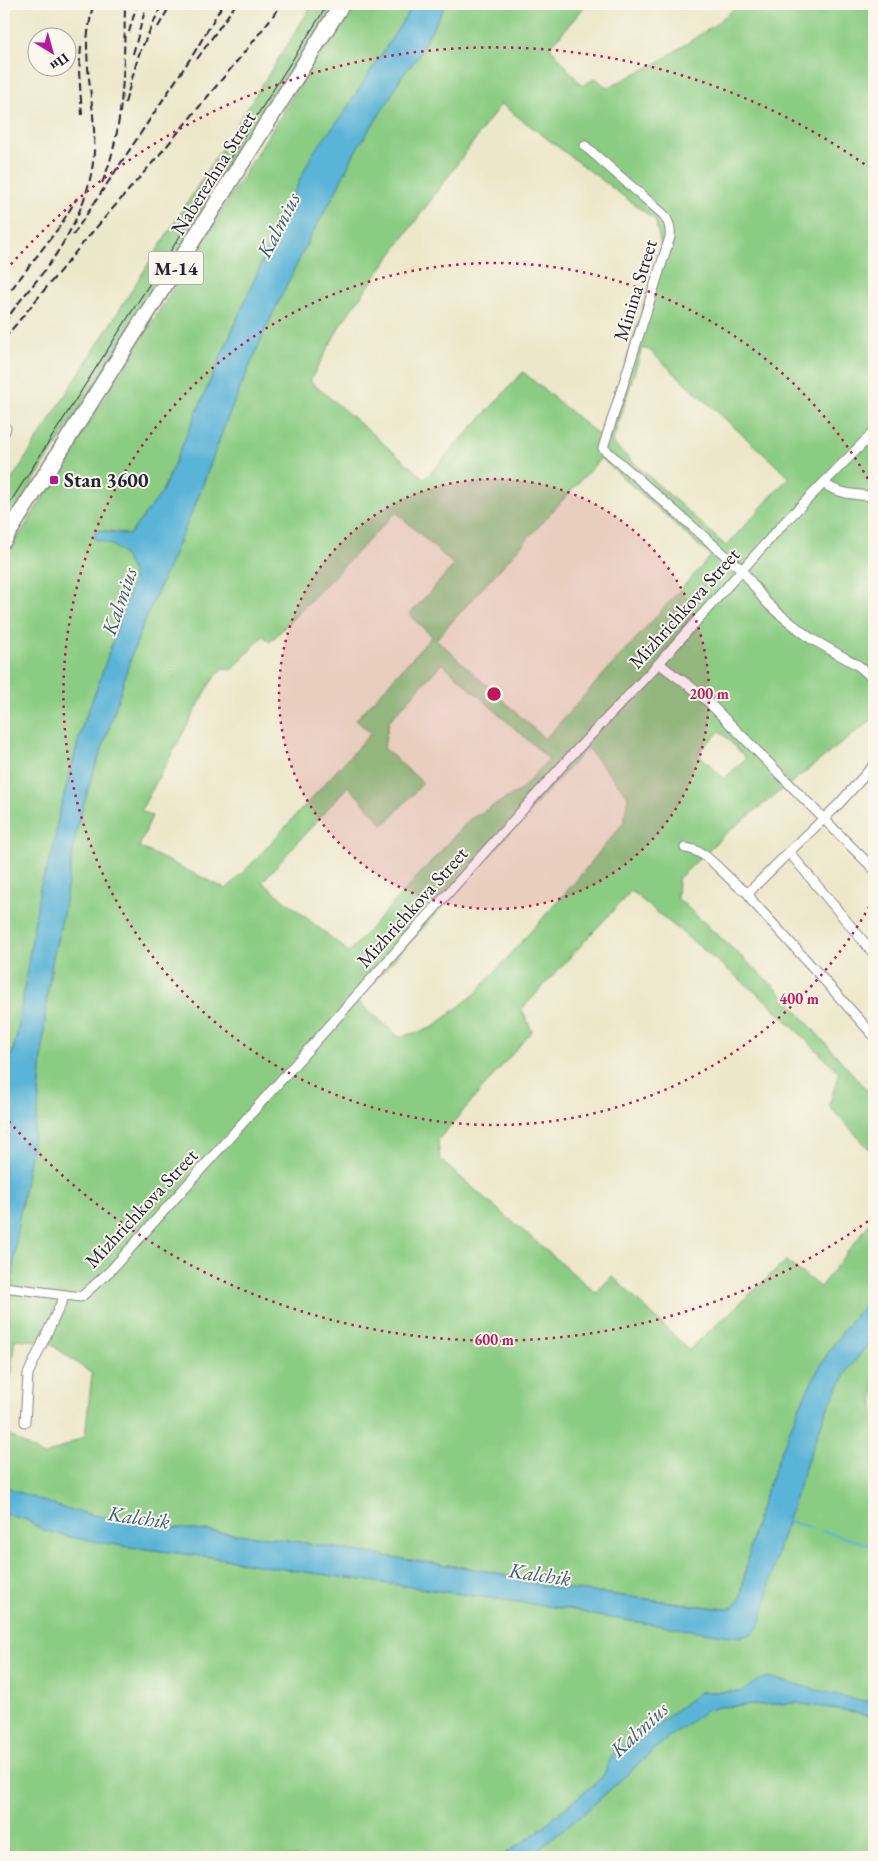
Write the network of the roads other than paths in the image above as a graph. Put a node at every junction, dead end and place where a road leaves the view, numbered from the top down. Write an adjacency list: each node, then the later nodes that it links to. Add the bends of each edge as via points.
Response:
1 (342, 4): 6 (highway, Naberezhna Street / М-14)
2 (585, 146): 7 (street, Minina Street, via 664,214 671,229 603,448)
3 (874, 432): 4 (street, Mizhrichkova Street)
4 (824, 483): 5 (street, via 854,495); 7 (street, Mizhrichkova Street)
5 (874, 496)
6 (4, 537)
7 (742, 570): 8 (street, Mizhrichkova Street); 9 (street, via 766,602 795,627 859,666)
8 (659, 663): 11 (street, via 701,695); 19 (street, Mizhrichkova Street, via 570,757 110,1270 81,1297)
9 (874, 679)
10 (874, 765): 11 (street)
11 (823, 818): 13 (street); 14 (street)
12 (685, 848): 15 (street, via 703,855)
13 (789, 852): 15 (street); 16 (street)
14 (874, 869)
15 (748, 893): 17 (street)
16 (874, 954)
17 (874, 1036)
18 (4, 1287): 19 (street)
19 (65, 1295): 20 (street, via 28,1374)
20 (25, 1422)

